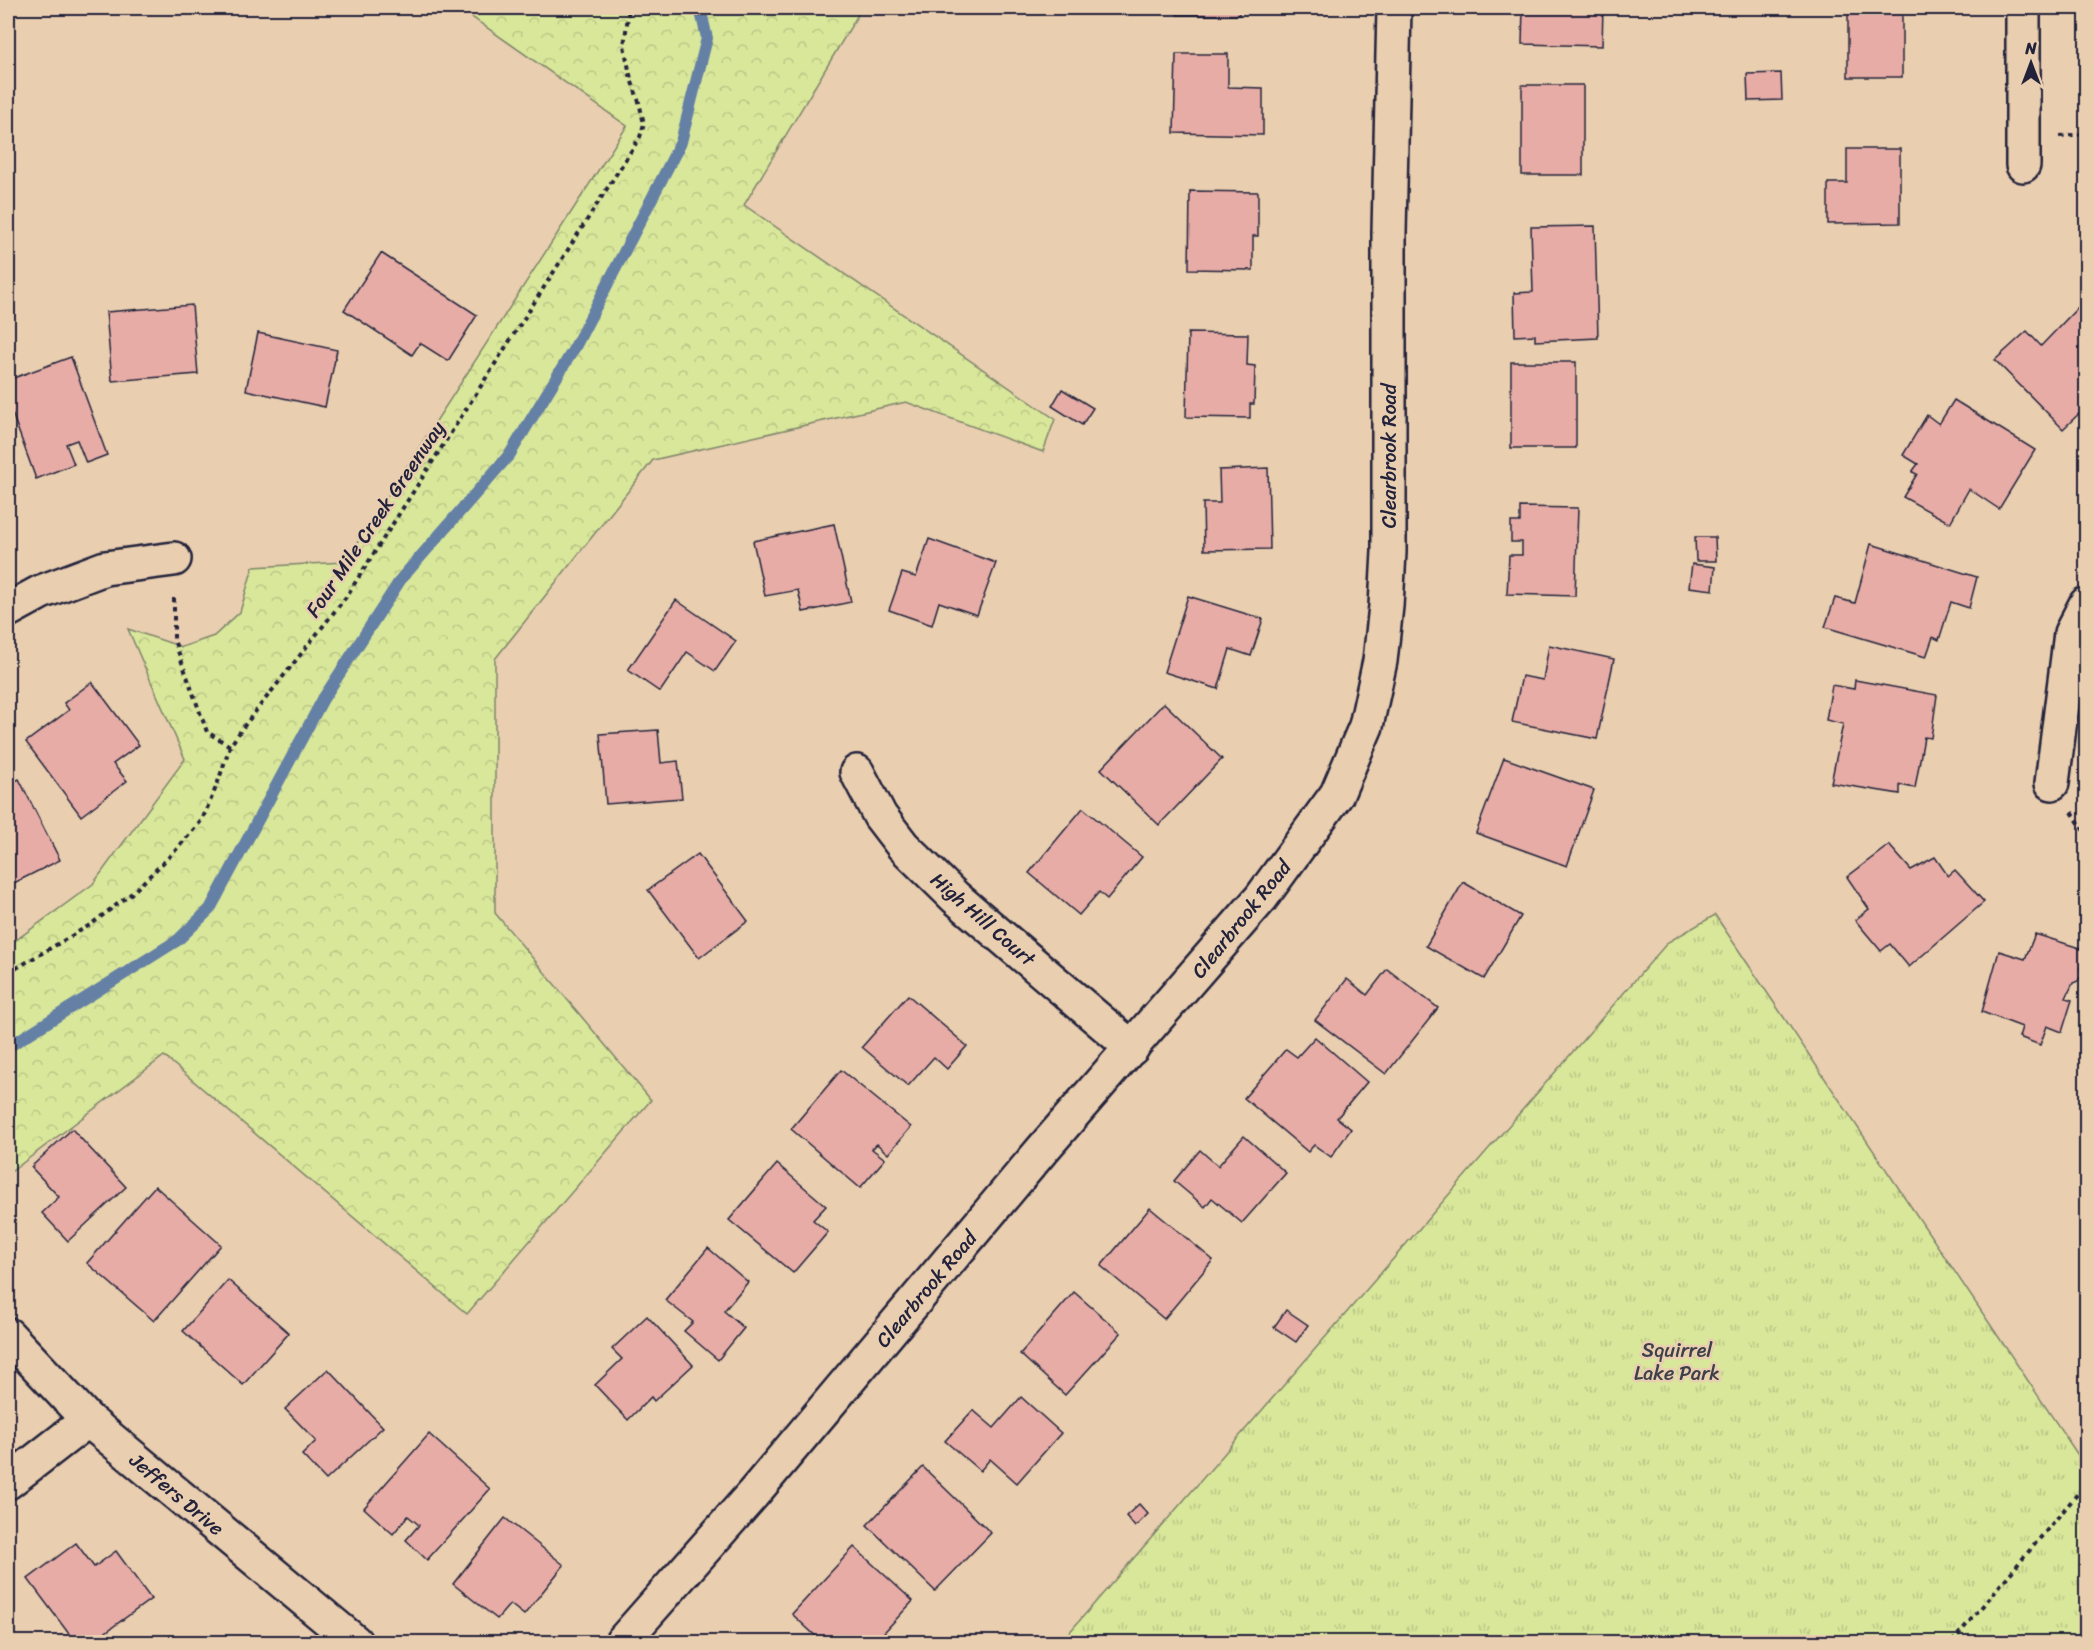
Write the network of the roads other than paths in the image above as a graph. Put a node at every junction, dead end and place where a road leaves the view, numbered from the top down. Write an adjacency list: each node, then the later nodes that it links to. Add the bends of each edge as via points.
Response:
1 (1394, 8): 9 (street, Clearbrook Road, via 1389,552 1380,661 1366,726 1337,794 1261,898)
2 (2023, 8): 3 (street)
3 (2023, 165)
4 (174, 559): 6 (street, via 105,568 41,592)
5 (2086, 604): 8 (street, via 2071,633)
6 (8, 610)
7 (857, 772): 9 (street, High Hill Court, via 880,816 903,846 955,897)
8 (2052, 783)
9 (1132, 1048): 14 (street, Clearbrook Road)
10 (8, 1335): 11 (street, Jeffers Drive)
11 (88, 1420): 12 (street); 13 (street, Jeffers Drive)
12 (8, 1482)
13 (355, 1642)
14 (622, 1642)

